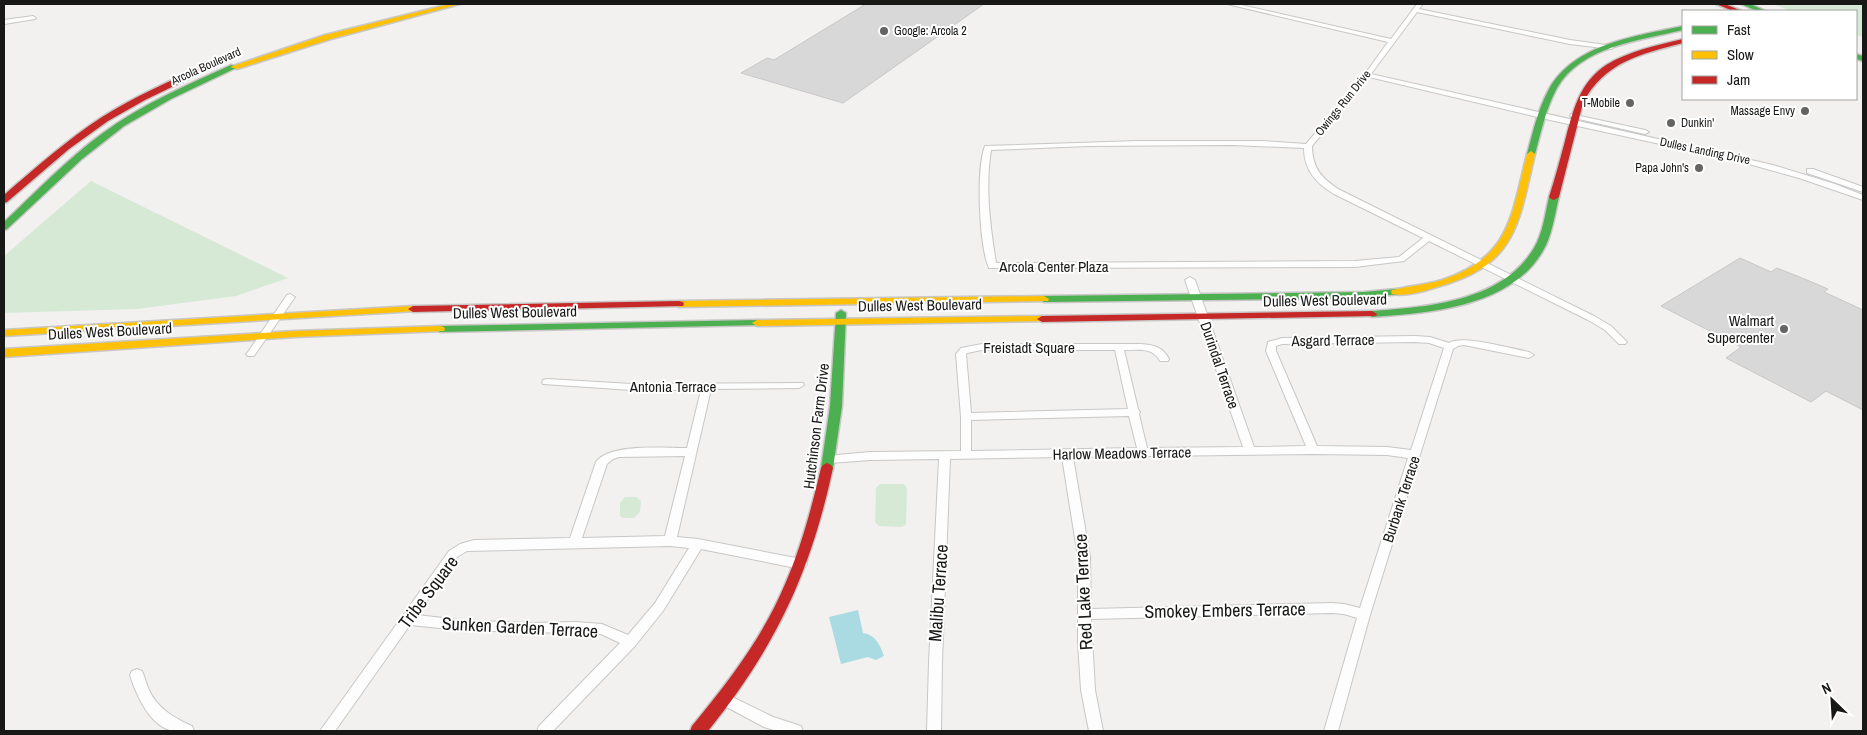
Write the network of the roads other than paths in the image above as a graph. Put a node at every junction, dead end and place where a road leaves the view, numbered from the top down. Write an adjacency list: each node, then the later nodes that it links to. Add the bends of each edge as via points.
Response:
1 (421, 4): 23 (street, Arcola Boulevard, via 289,38 172,83 98,124 60,151)
2 (457, 4): 24 (street, Arcola Boulevard, via 297,45 236,66 178,92 125,122 93,146)
3 (1230, 4): 12 (street)
4 (1720, 4): 7 (street)
5 (1744, 4): 8 (street)
6 (1418, 7): 12 (street, Owings Run Drive); 14 (street)
7 (1736, 10)
8 (1760, 10)
9 (33, 18): 10 (street)
10 (4, 22)
11 (1682, 28): 15 (street, Dulles West Boulevard)
12 (1391, 41): 17 (street, Owings Run Drive)
13 (1682, 41): 19 (street, Dulles West Boulevard, via 1634,55 1605,69 1586,87)
14 (1570, 42): 15 (street); 16 (street)
15 (1611, 47): 16 (street, Dulles West Boulevard)
16 (1591, 56): 18 (street, Dulles West Boulevard, via 1572,66 1556,81)
17 (1369, 72): 18 (street, Dulles Landing Drive); 20 (street, Owings Run Drive)
18 (1544, 113): 19 (street, Dulles Landing Drive); 26 (street, Dulles West Boulevard, via 1508,235 1499,249)
19 (1576, 120): 21 (street, Dulles Landing Drive, via 1766,158); 22 (street, Dulles Landing Drive, via 1759,163); 27 (street, Dulles West Boulevard, via 1540,245 1529,263)
20 (1308, 146): 25 (street, Owings Run Drive, via 1310,166 1322,182); 25 (street, Arcola Center Plaza, via 1284,143 1152,143 988,148 984,170 984,211 992,266 1355,264 1401,258)
21 (1863, 190)
22 (1863, 198)
23 (4, 200)
24 (4, 227)
25 (1428, 238): 26 (street, Owings Run Drive)
26 (1482, 264): 27 (street, Owings Run Drive); 30 (street, Dulles West Boulevard, via 1467,273 1434,284 1388,294)
27 (1511, 278): 33 (street, Dulles West Boulevard, via 1470,298 1438,308 1396,314); 37 (street, Owings Run Drive, via 1591,318)
28 (1190, 280): 30 (street, Durindal Terrace)
29 (290, 297): 32 (street)
30 (1197, 297): 31 (street, Dulles West Boulevard); 33 (street, Durindal Terrace)
31 (842, 301): 32 (street, Dulles West Boulevard, via 426,308); 34 (street, Hutchinson Farm Drive)
32 (277, 316): 35 (street, Dulles West Boulevard); 36 (street)
33 (1203, 317): 34 (street, Dulles West Boulevard); 50 (street, Durindal Terrace)
34 (841, 321): 36 (street, Dulles West Boulevard, via 512,326); 57 (street, Hutchinson Farm Drive)
35 (4, 333)
36 (263, 337): 40 (street, Dulles West Boulevard); 41 (street)
37 (1622, 342)
38 (1450, 347): 42 (street, via 1464,342); 49 (street, Asgard Terrace, via 1415,339 1282,340 1270,344); 56 (street, Burbank Terrace)
39 (1119, 348): 43 (street, Freistadt Square, via 1150,348 1161,352); 47 (street); 48 (street, Freistadt Square, via 982,347 964,350 961,354)
40 (4, 353)
41 (251, 354)
42 (1529, 355)
43 (1164, 359)
44 (547, 382): 46 (street, Antonia Terrace, via 632,387)
45 (799, 385): 46 (street, Antonia Terrace)
46 (707, 386): 51 (street)
47 (1135, 412): 48 (street); 52 (street)
48 (966, 416): 55 (street, Freistadt Square)
49 (1312, 450): 50 (street, Harlow Meadows Terrace); 56 (street, Harlow Meadows Terrace, via 1387,451)
50 (1250, 451): 52 (street, Harlow Meadows Terrace)
51 (691, 452): 58 (street); 59 (street, via 619,453 609,456 602,462)
52 (1143, 453): 53 (street, Harlow Meadows Terrace)
53 (1067, 454): 55 (street, Harlow Meadows Terrace); 62 (street, Red Lake Terrace, via 1084,557)
54 (945, 455): 55 (street, Harlow Meadows Terrace); 57 (street, Harlow Meadows Terrace); 73 (street, Malibu Terrace, via 933,667)
55 (966, 455)
56 (1415, 455): 63 (street, Burbank Terrace)
57 (830, 459): 61 (street, Hutchinson Farm Drive, via 821,503)
58 (670, 541): 59 (street, Tribe Square); 60 (street, Tribe Square)
59 (574, 543): 64 (street, Tribe Square, via 464,547 454,554)
60 (698, 544): 61 (street, Tribe Square); 65 (street, via 659,607)
61 (801, 564): 67 (street, Hutchinson Farm Drive, via 762,648)
62 (1085, 614): 63 (street, Smokey Embers Terrace, via 1332,608); 74 (street, Red Lake Terrace, via 1088,690)
63 (1364, 615): 75 (street, Burbank Terrace)
64 (407, 619): 65 (street, Sunken Garden Terrace, via 460,625 602,629); 69 (street, Tribe Square)
65 (630, 642): 70 (street)
66 (137, 675): 68 (street, via 140,691 147,703 172,725)
67 (726, 700): 71 (street, Hutchinson Farm Drive); 72 (street, via 769,722)
68 (187, 731)
69 (327, 731)
70 (544, 731)
71 (698, 731)
72 (796, 731)
73 (934, 731)
74 (1096, 731)
75 (1331, 731)

